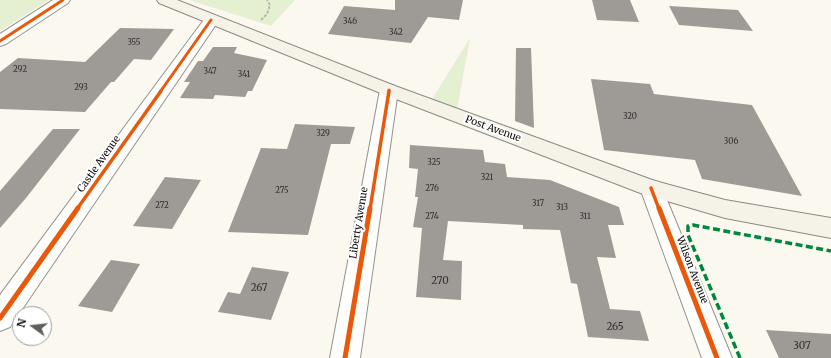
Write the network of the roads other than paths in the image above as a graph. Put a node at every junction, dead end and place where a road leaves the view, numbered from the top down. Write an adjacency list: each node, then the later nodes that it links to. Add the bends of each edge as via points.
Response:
1 (62, 0): 4 (street)
2 (165, 0): 3 (main road, Post Avenue)
3 (211, 20): 5 (main road, Post Avenue); 8 (street, Castle Avenue)
4 (0, 41)
5 (389, 90): 6 (main road, Post Avenue); 9 (street, Liberty Avenue)
6 (651, 188): 7 (main road, Post Avenue, via 725,209); 10 (street, Wilson Avenue)
7 (831, 228)
8 (0, 318)
9 (345, 358)
10 (717, 358)

